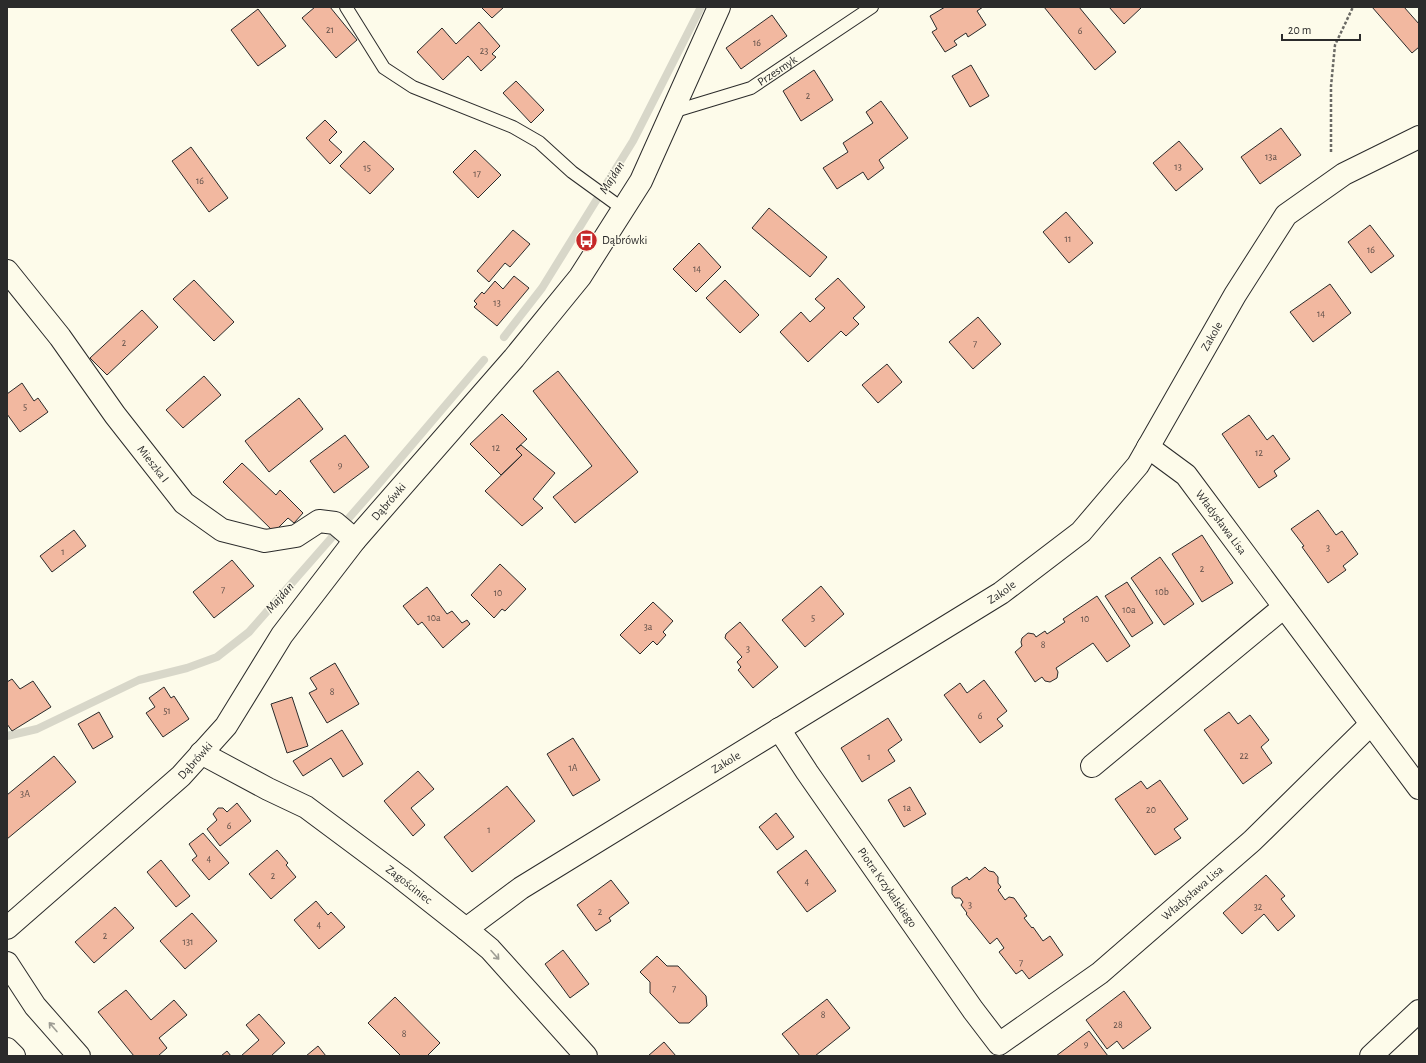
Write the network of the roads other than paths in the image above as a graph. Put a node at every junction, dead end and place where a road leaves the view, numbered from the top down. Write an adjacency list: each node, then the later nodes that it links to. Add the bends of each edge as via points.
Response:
1 (346, 7): 6 (lane, via 384,68 413,87 513,127 538,142 572,172)
2 (719, 7): 4 (street, Dąbrówki)
3 (872, 7): 4 (lane, Przesmyk, via 751,88)
4 (672, 112): 6 (street, Dąbrówki, via 641,182)
5 (1419, 137): 8 (street, Zakole, via 1344,174 1286,215 1235,295)
6 (616, 204): 9 (street, Dąbrówki, via 580,278 514,358)
7 (7, 271): 9 (street, Mieszka I, via 184,502 222,530 264,541 296,536 319,521)
8 (1148, 447): 10 (street, Władysława Lisa, via 1186,475); 12 (street, Zakole, via 1138,465 1081,532 1001,593)
9 (346, 532): 13 (street, Dąbrówki, via 226,726)
10 (1284, 607): 11 (street, Władysława Lisa); 14 (street)
11 (1371, 724): 15 (street, Władysława Lisa); 20 (street, Władysława Lisa, via 1252,842 1100,973)
12 (779, 729): 17 (street, Zakole, via 521,888); 20 (street, Piotra Krzykalskiego, via 811,779)
13 (201, 753): 16 (street, Dąbrówki, via 181,776); 17 (street, Zagościniec, via 306,807)
14 (1092, 766)
15 (1419, 788)
16 (7, 928)
17 (466, 928): 24 (street, Zagościniec, one-way to 24, via 490,949)
18 (7, 963): 23 (street, one-way to 18, via 35,1006)
19 (1419, 1011): 25 (street)
20 (999, 1044)
21 (7, 1049): 22 (street)
22 (14, 1056)
23 (79, 1056)
24 (586, 1056)
25 (1371, 1056)

